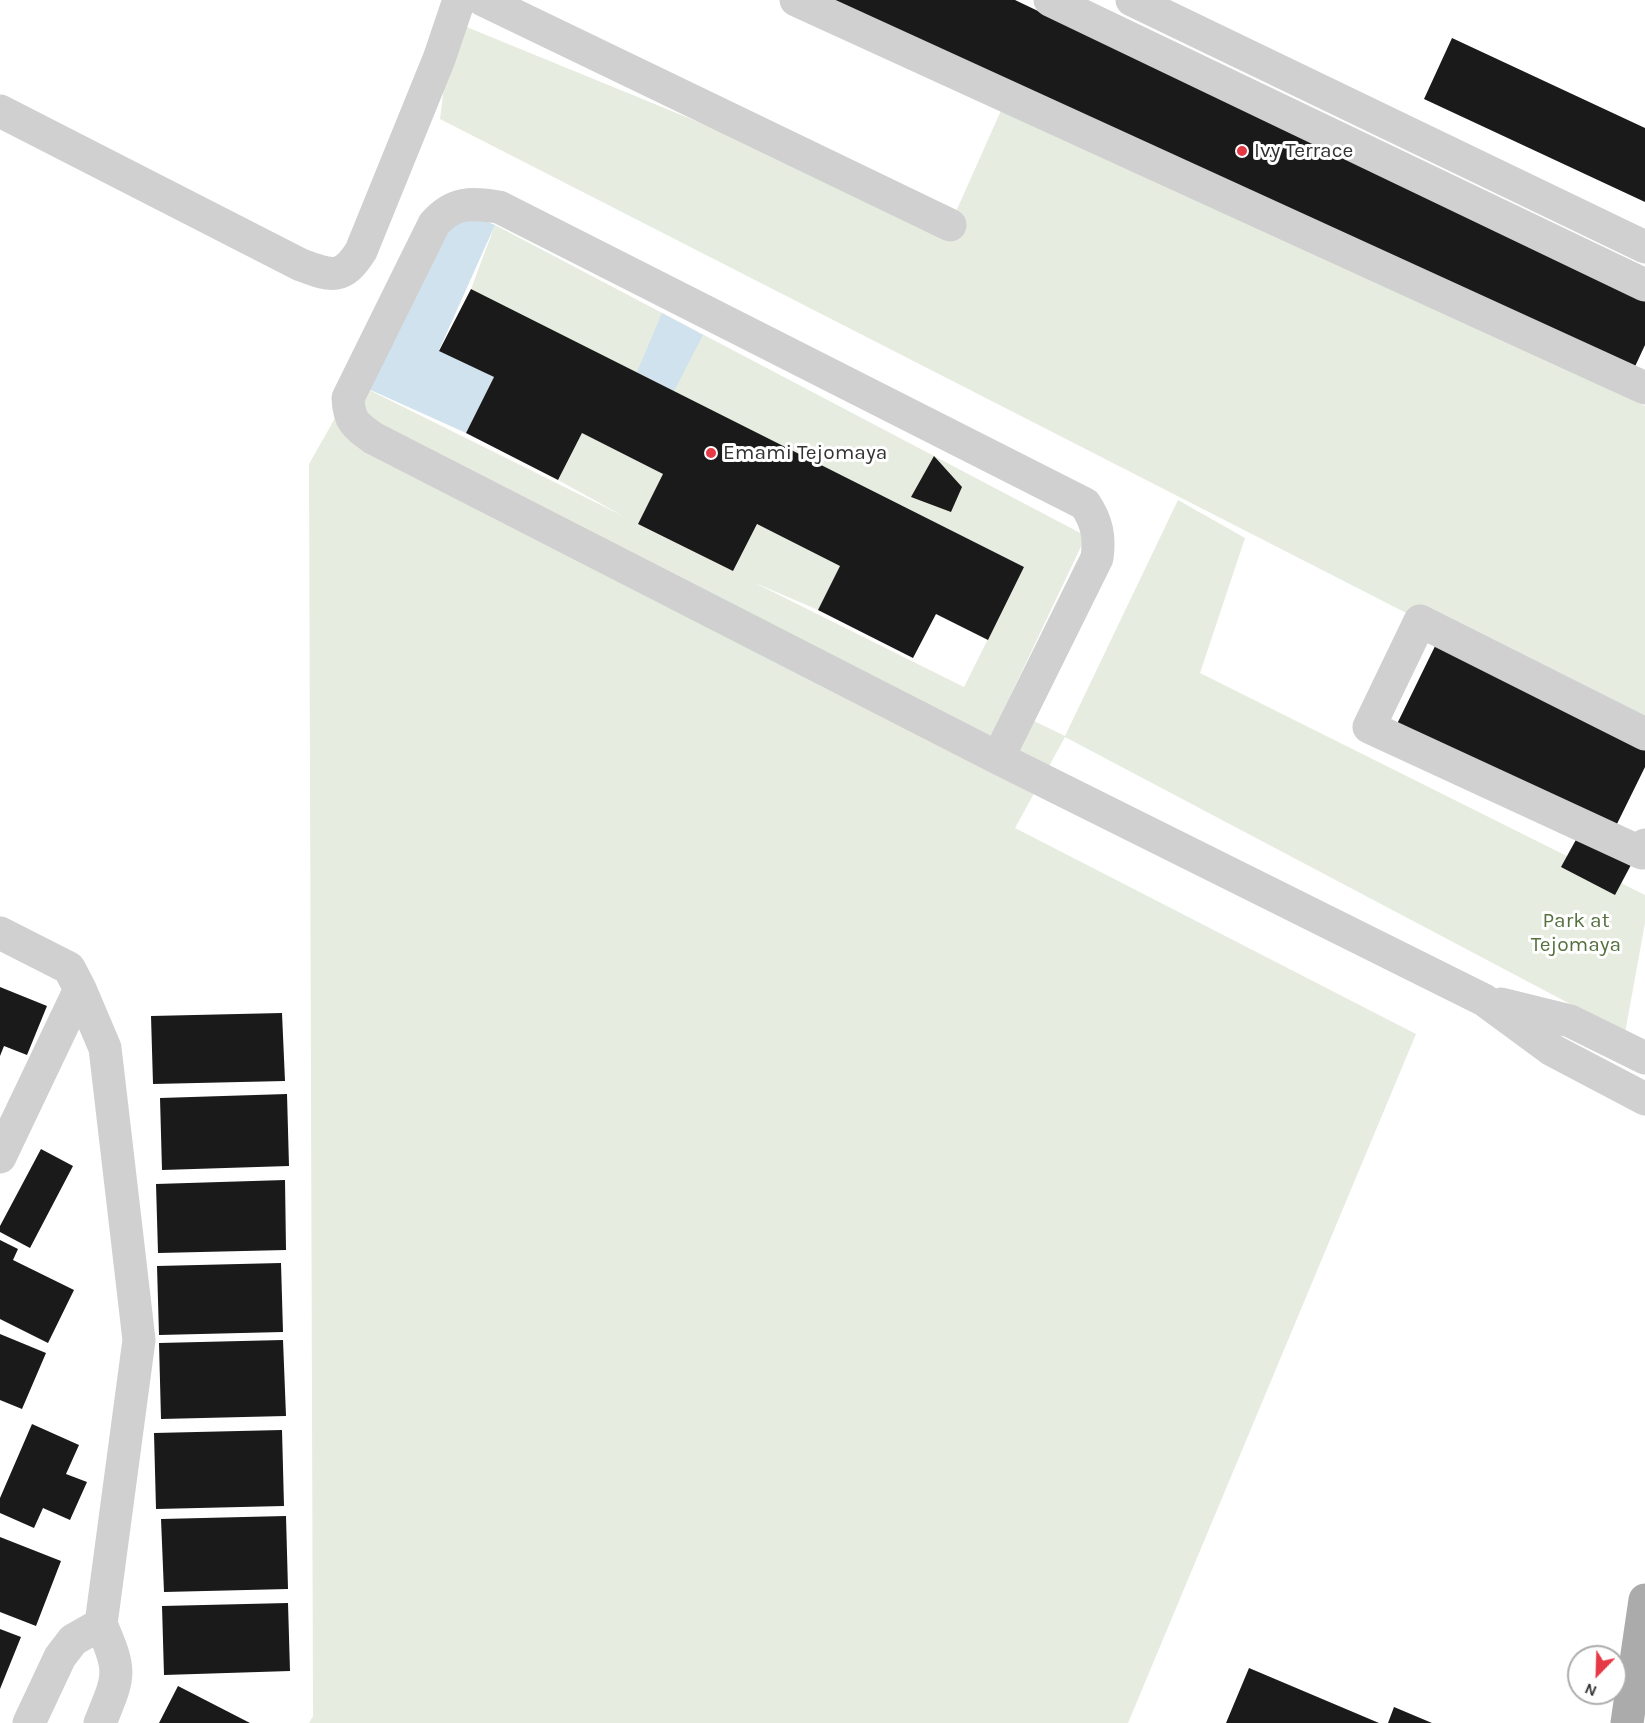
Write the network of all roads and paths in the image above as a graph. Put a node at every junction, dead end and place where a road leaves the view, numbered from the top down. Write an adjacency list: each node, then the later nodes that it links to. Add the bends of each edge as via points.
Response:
1 (459, 0): 6 (street, via 361,251 347,270 336,275 301,265)
2 (483, 0): 7 (street)
3 (796, 0): 10 (street)
4 (1050, 0): 9 (street)
5 (1132, 0): 8 (street)
6 (0, 111)
7 (950, 225)
8 (1645, 246)
9 (1645, 285)
10 (1645, 388)
11 (1645, 734): 13 (street, via 1420,621 1369,727 1642,853)
12 (998, 758): 12 (street, via 357,427 349,414 348,398 434,224 446,211 470,203 499,207 1085,504 1100,540 1097,558); 16 (street)
13 (1645, 844)
14 (0, 933): 15 (street, via 69,968)
15 (80, 989): 19 (street); 21 (street, via 105,1048 139,1340)
16 (1484, 1000): 17 (street, via 1570,1021); 18 (street, via 1552,1050)
17 (1645, 1058)
18 (1645, 1099)
19 (0, 1156)
20 (1645, 1600): 24 (main road)
21 (101, 1624): 22 (street, via 73,1640 60,1657); 23 (street, via 115,1657 117,1681)
22 (30, 1723)
23 (100, 1723)
24 (1627, 1723)

